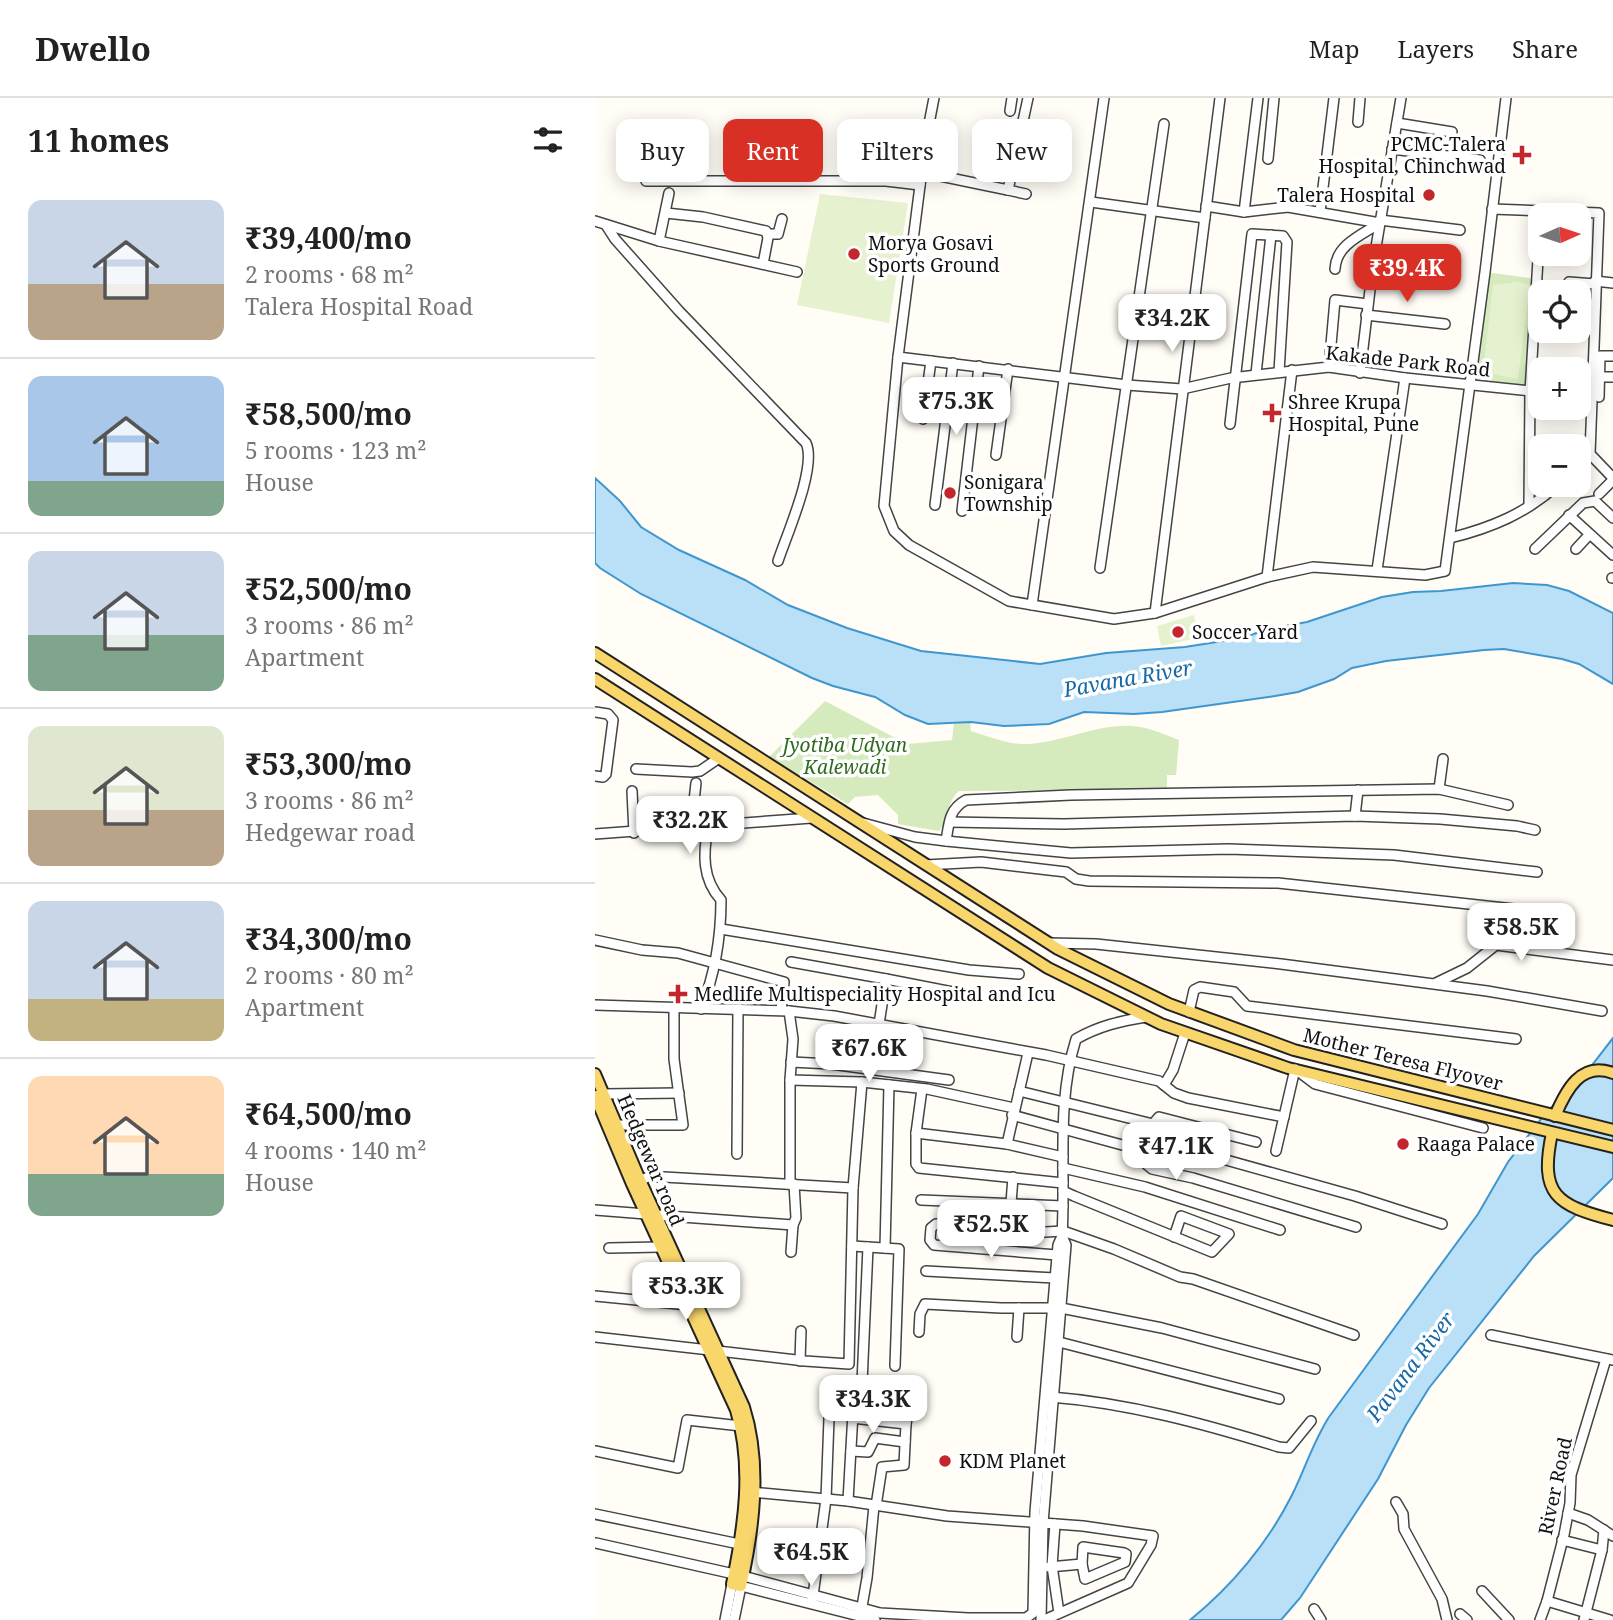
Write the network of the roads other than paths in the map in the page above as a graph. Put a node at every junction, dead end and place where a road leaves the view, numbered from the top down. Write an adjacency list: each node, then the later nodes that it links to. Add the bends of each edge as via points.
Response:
1 (932, 98): 13 (street)
2 (1012, 98): 12 (street)
3 (1028, 98): 25 (street)
4 (1104, 98): 28 (street)
5 (1220, 98): 29 (street)
6 (1258, 98): 32 (street)
7 (1274, 98): 19 (street)
8 (1333, 98): 33 (street)
9 (1360, 98): 14 (street)
10 (1401, 98): 15 (street)
11 (1506, 98): 30 (street)
12 (1010, 111)
13 (929, 119)
14 (1358, 122)
15 (1397, 123): 17 (street); 18 (street)
16 (1164, 124): 31 (street)
17 (1452, 132)
18 (1392, 149): 20 (street); 40 (street)
19 (1268, 159)
20 (1480, 160)
21 (958, 180): 25 (street)
22 (709, 181): 24 (street)
23 (920, 182): 24 (street)
24 (920, 185): 60 (street)
25 (1008, 190): 27 (street)
26 (670, 193): 35 (street)
27 (1026, 194)
28 (1091, 202): 31 (street); 71 (street)
29 (1206, 206): 32 (street); 37 (street)
30 (1492, 209): 34 (street); 76 (street)
31 (1151, 210): 37 (street); 77 (street)
32 (1244, 212): 33 (street, via 1281,206)
33 (1320, 212): 40 (street)
34 (1528, 212)
35 (666, 214): 43 (street, via 708,218); 45 (street)
36 (1591, 214): 53 (street, via 1599,214)
37 (1205, 218): 78 (street)
38 (782, 219): 43 (street, via 778,234)
39 (595, 221): 41 (street)
40 (1380, 221): 42 (street); 47 (street); 49 (street, via 1340,250)
41 (606, 225): 45 (street); 101 (street, via 679,311 807,443 809,469)
42 (1460, 230)
43 (768, 234): 46 (street)
44 (1271, 235): 68 (street, via 1285,237 1287,242); 70 (street); 72 (street, via 1250,236)
45 (660, 241): 46 (street)
46 (763, 264): 50 (street)
47 (1373, 265): 51 (street); 57 (street)
48 (1539, 266): 61 (street)
49 (1335, 269)
50 (797, 272)
51 (1450, 274)
52 (1591, 283): 53 (street)
53 (1595, 283): 54 (street); 56 (street)
54 (1613, 283)
55 (1591, 304): 56 (street)
56 (1595, 304): 73 (street)
57 (1367, 310): 58 (street); 65 (street, via 1335,300); 69 (street)
58 (1445, 324)
59 (1613, 356): 73 (street, via 1600,356)
60 (898, 357): 62 (street, Kakade Park Road); 105 (street, via 884,506 894,531 909,545 1009,601)
61 (1536, 357)
62 (931, 361): 63 (street, Kakade Park Road); 82 (street)
63 (953, 363): 64 (street, Kakade Park Road); 92 (street)
64 (979, 366): 66 (street, Kakade Park Road); 93 (street)
65 (1329, 367): 67 (street, Kakade Park Road); 69 (street, Kakade Park Road)
66 (1008, 369): 71 (street, Kakade Park Road); 86 (street)
67 (1292, 370): 68 (street, Kakade Park Road); 104 (street)
68 (1279, 372): 70 (street, Kakade Park Road)
69 (1360, 373): 75 (street, Kakade Park Road)
70 (1256, 374): 72 (street, Kakade Park Road)
71 (1065, 376): 77 (street, Kakade Park Road); 105 (street)
72 (1237, 377): 78 (street, Kakade Park Road); 84 (street)
73 (1596, 377): 74 (street); 81 (street)
74 (1613, 377)
75 (1405, 378): 76 (street, Kakade Park Road); 103 (street)
76 (1469, 384): 79 (street, Kakade Park Road); 97 (street)
77 (1127, 385): 78 (street, Kakade Park Road); 102 (street)
78 (1182, 389): 106 (street)
79 (1528, 391)
80 (1591, 396): 81 (street)
81 (1595, 396): 85 (street)
82 (923, 419)
83 (1534, 420): 91 (street)
84 (1230, 424)
85 (1591, 442)
86 (996, 455)
87 (1591, 455): 88 (street)
88 (1613, 479): 89 (street)
89 (1599, 494)
90 (1544, 497): 91 (street)
91 (1529, 504): 97 (street, via 1497,524)
92 (935, 505)
93 (962, 511)
94 (1569, 515): 95 (street, via 1583,503 1595,501); 96 (street); 98 (street)
95 (1613, 518)
96 (1589, 535): 99 (street); 100 (street)
97 (1450, 538): 103 (street, via 1445,572 1425,575)
98 (1535, 549)
99 (1576, 549)
100 (1613, 555)
101 (778, 561)
102 (1100, 568)
103 (1377, 570): 104 (street, via 1313,567)
104 (1266, 577): 106 (street)
105 (1032, 605): 106 (street, via 1115,619)
106 (1155, 613)
107 (595, 653): 119 (main road, Mother Teresa Flyover)
108 (595, 679): 110 (main road, Mother Teresa Flyover)
109 (595, 712): 113 (street, via 613,720 606,774)
110 (719, 758): 112 (street, via 692,772); 121 (main road, Mother Teresa Flyover)
111 (1443, 758): 115 (street)
112 (636, 769)
113 (595, 776)
114 (696, 783): 125 (street)
115 (1439, 789): 116 (street); 118 (street)
116 (1358, 790): 120 (street); 123 (street, via 974,798 955,806)
117 (632, 791): 128 (street)
118 (1508, 805)
119 (840, 810): 122 (main road, Mother Teresa Flyover); 126 (main road)
120 (1355, 817): 123 (street); 127 (street, via 1440,819)
121 (811, 818): 124 (street); 126 (main road, Mother Teresa Flyover)
122 (858, 821): 130 (street); 131 (main road, Mother Teresa Flyover)
123 (950, 822): 130 (street)
124 (708, 827): 125 (street); 134 (street, via 706,867 711,888 721,900)
125 (691, 828): 128 (street)
126 (827, 828): 144 (main road, Mother Teresa Flyover)
127 (1535, 830)
128 (634, 833): 129 (street)
129 (595, 834)
130 (946, 841): 132 (street, via 1071,853 1228,849 1394,855)
131 (926, 865): 133 (street, via 981,862 1066,872 1089,881 1278,883); 136 (main road, Mother Teresa Flyover)
132 (1537, 872)
133 (1523, 910)
134 (721, 929): 138 (street); 141 (street, via 969,970)
135 (595, 940): 138 (street)
136 (1049, 943): 140 (main road, Mother Teresa Flyover); 143 (street, via 1133,948)
137 (1613, 960): 143 (street, via 1496,946 1467,968)
138 (715, 962): 148 (street); 150 (street, via 783,982)
139 (791, 962): 142 (street)
140 (1098, 970): 144 (main road); 152 (main road, Mother Teresa Flyover)
141 (1019, 974)
142 (886, 979): 145 (street); 154 (street)
143 (1434, 984): 151 (street)
144 (1088, 990): 153 (main road, Mother Teresa Flyover)
145 (974, 996)
146 (595, 1005): 147 (street)
147 (674, 1008): 148 (street); 170 (street)
148 (701, 1009): 149 (street)
149 (738, 1009): 150 (street); 189 (street)
150 (785, 1011): 154 (street); 159 (street, via 793,1039)
151 (1602, 1011)
152 (1189, 1012): 156 (street, via 1194,990 1205,988 1234,992 1247,1006); 174 (main road, Mother Teresa Flyover, via 1320,1058)
153 (1146, 1017): 155 (main road, Mother Teresa Flyover); 158 (street, via 1091,1030 1076,1039)
154 (879, 1024): 157 (street)
155 (1185, 1033): 160 (main road, Mother Teresa Flyover); 167 (street)
156 (1516, 1039)
157 (1028, 1053): 158 (street); 169 (street)
158 (1069, 1061): 167 (street); 172 (street)
159 (791, 1062): 163 (street); 164 (street)
160 (1294, 1069): 175 (street); 179 (street, via 1315,1084); 182 (main road, Mother Teresa Flyover)
161 (1613, 1073): 174 (main road, via 1584,1073)
162 (595, 1074): 171 (main road, Hedgewar road)
163 (790, 1080): 165 (street); 195 (street)
164 (949, 1080)
165 (862, 1082): 166 (street); 198 (street)
166 (889, 1085): 168 (street); 215 (street)
167 (1164, 1085): 175 (street, via 1188,1098)
168 (922, 1089): 173 (street); 181 (street)
169 (1019, 1091): 172 (street); 173 (street)
170 (679, 1093): 171 (street); 177 (street, via 683,1125)
171 (598, 1096): 177 (main road, Hedgewar road); 194 (main road, Hedgewar road)
172 (1063, 1101): 176 (street); 178 (street)
173 (1013, 1111): 178 (street); 185 (street)
174 (1555, 1115): 180 (main road, Mother Teresa Flyover)
175 (1284, 1117): 187 (street)
176 (1153, 1124): 183 (street); 184 (street, via 1159,1117 1165,1118)
177 (617, 1125): 194 (main road, Hedgewar road)
178 (1064, 1128): 188 (street); 190 (street)
179 (1483, 1128)
180 (1613, 1130)
181 (916, 1133): 185 (street); 193 (street, via 916,1164 922,1170)
182 (1552, 1133): 186 (main road, Mother Teresa Flyover); 204 (main road, via 1546,1172 1551,1186 1570,1206)
183 (1151, 1139): 188 (street); 205 (street)
184 (1256, 1142)
185 (1007, 1144): 190 (street)
186 (1613, 1147)
187 (1276, 1151)
188 (1148, 1152): 192 (street, via 1146,1164)
189 (737, 1154)
190 (1063, 1157): 191 (street)
191 (1063, 1168): 196 (street); 197 (street)
192 (1152, 1170): 196 (street); 207 (street)
193 (1013, 1177): 197 (street); 200 (street)
194 (636, 1182): 195 (street, via 664,1177); 203 (main road, Hedgewar road)
195 (792, 1184): 198 (street); 206 (street)
196 (1145, 1186): 208 (street)
197 (1063, 1187): 201 (street); 210 (street)
198 (853, 1188): 212 (street)
199 (922, 1200): 200 (street)
200 (1011, 1203): 201 (street)
201 (1063, 1206): 209 (street)
202 (595, 1210): 203 (street)
203 (650, 1214): 206 (street); 211 (main road, Hedgewar road); 231 (main road, Hedgewar road)
204 (1613, 1220)
205 (1442, 1224)
206 (793, 1225): 216 (street)
207 (1356, 1227)
208 (1280, 1230)
209 (1063, 1234): 217 (street); 217 (street, via 941,1224 931,1228 933,1245); 223 (street, via 1066,1245); 226 (street)
210 (1174, 1237): 210 (street, via 1213,1252 1229,1234 1181,1216)
211 (661, 1247): 214 (street); 221 (main road, Hedgewar road)
212 (852, 1247): 213 (street); 233 (street, via 849,1364)
213 (868, 1247): 215 (street); 236 (street)
214 (610, 1248)
215 (885, 1248): 234 (street, via 899,1249)
216 (791, 1252)
217 (1057, 1255): 219 (street)
218 (926, 1271): 219 (street)
219 (1055, 1278): 223 (street)
220 (595, 1296): 221 (street)
221 (688, 1305): 231 (main road, Hedgewar road)
222 (1019, 1308): 223 (street); 225 (street, via 925,1304); 229 (street)
223 (1057, 1308): 230 (street); 235 (street, via 1162,1328); 238 (street)
224 (801, 1331): 233 (street)
225 (919, 1332)
226 (1354, 1335)
227 (1491, 1335): 232 (street, River Road)
228 (595, 1337): 231 (street)
229 (1017, 1337)
230 (1059, 1342): 238 (street); 239 (street)
231 (713, 1351): 233 (street); 243 (main road, Hedgewar road); 247 (main road, Hedgewar road, via 749,1424 754,1466)
232 (1609, 1359): 252 (street, River Road, via 1571,1475)
233 (800, 1361)
234 (895, 1366)
235 (1315, 1369)
236 (862, 1383)
237 (830, 1392): 248 (street)
238 (1050, 1397): 241 (street, via 1097,1401 1289,1448); 254 (street)
239 (1279, 1399)
240 (852, 1418): 242 (street); 242 (street, via 854,1395 860,1392 908,1398); 246 (street)
241 (1311, 1421)
242 (906, 1424): 244 (street)
243 (741, 1426): 245 (street, via 687,1420 678,1468); 247 (main road, Hedgewar road)
244 (905, 1442): 246 (street, via 875,1438 868,1452); 251 (street, via 902,1466 881,1468)
245 (595, 1451)
246 (851, 1451): 249 (street)
247 (750, 1491): 248 (street); 260 (main road, Hedgewar road)
248 (826, 1499): 249 (street); 266 (street)
249 (848, 1501): 251 (street)
250 (1397, 1502): 277 (street, via 1404,1529 1442,1599)
251 (875, 1506): 254 (street); 269 (street)
252 (1568, 1513): 256 (street); 258 (street, River Road)
253 (595, 1514): 260 (street)
254 (1039, 1523): 255 (street); 263 (street); 269 (street, via 1030,1616)
255 (1055, 1524): 263 (street); 270 (street, via 1153,1536 1129,1583)
256 (1604, 1530): 257 (street); 261 (street)
257 (1613, 1536)
258 (1562, 1540): 261 (street); 267 (street, River Road)
259 (596, 1543): 264 (street)
260 (744, 1545): 264 (main road, Hedgewar road)
261 (1602, 1550): 271 (street)
262 (1082, 1564): 262 (street, via 1085,1579 1123,1564 1126,1554 1083,1547); 263 (street)
263 (1047, 1567): 270 (street); 275 (street)
264 (737, 1580): 266 (street); 272 (street, Hedgewar road); 273 (street, Hedgewar road)
265 (1482, 1591): 278 (street)
266 (813, 1599): 269 (street)
267 (1547, 1601): 271 (street); 279 (street, River Road)
268 (1314, 1609): 276 (street)
269 (861, 1613): 274 (street)
270 (1059, 1613): 275 (street)
271 (1585, 1617): 280 (street)
272 (725, 1620)
273 (734, 1620)
274 (875, 1620)
275 (1043, 1620)
276 (1321, 1620)
277 (1447, 1620)
278 (1509, 1620)
279 (1539, 1620)
280 (1610, 1620)

